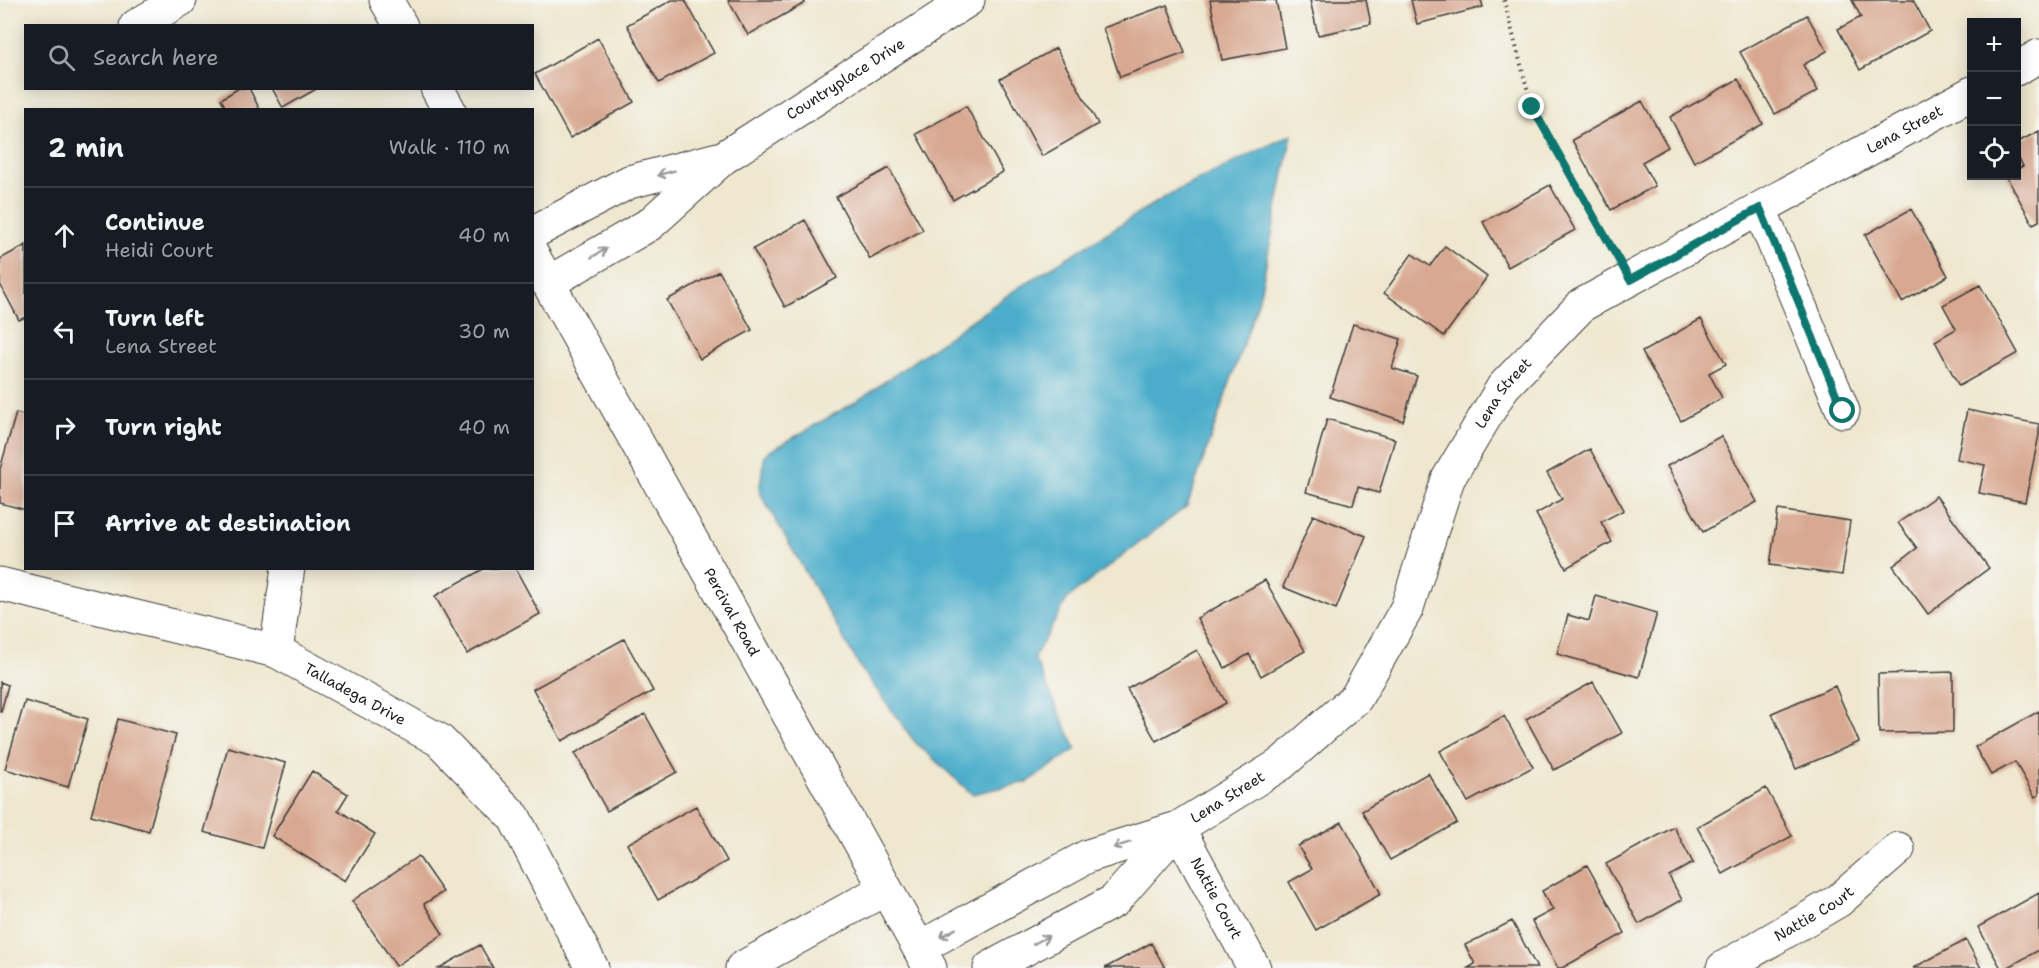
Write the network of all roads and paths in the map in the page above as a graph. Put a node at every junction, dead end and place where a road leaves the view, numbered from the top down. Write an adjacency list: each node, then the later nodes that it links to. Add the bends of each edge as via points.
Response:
1 (180, 0): 5 (street)
2 (386, 0): 6 (street)
3 (968, 0): 12 (street, Countryplace Drive)
4 (1504, 0): 16 (path, via 1532,107)
5 (139, 24)
6 (400, 24)
7 (2039, 56): 8 (street)
8 (2021, 66)
9 (438, 90): 11 (street)
10 (1967, 95): 13 (street, Lena Street)
11 (448, 108)
12 (723, 158): 14 (street, Countryplace Drive, one-way to 14, via 629,182); 17 (street, Countryplace Drive, one-way to 12, via 650,224)
13 (1760, 208): 16 (street, Lena Street); 18 (street)
14 (534, 232)
15 (534, 258): 17 (street, Percival Road)
16 (1630, 280): 22 (street, Lena Street, via 1582,305 1503,387 1448,480 1407,608 1356,698 1281,764)
17 (548, 283): 24 (street, Percival Road)
18 (1843, 411)
19 (288, 570): 21 (street)
20 (0, 584): 21 (street, Talladega Drive)
21 (276, 651): 26 (street, Talladega Drive, via 440,740 513,817)
22 (1178, 828): 25 (street, Lena Street, one-way to 25, via 1088,856); 28 (street, Lena Street, one-way to 22, via 1114,901); 29 (street, Nattie Court)
23 (1898, 849): 30 (street, Nattie Court, via 1838,901)
24 (885, 889): 25 (street, Percival Road); 27 (street)
25 (925, 958)
26 (592, 968)
27 (742, 968)
28 (990, 968)
29 (1254, 968)
30 (1723, 968)

